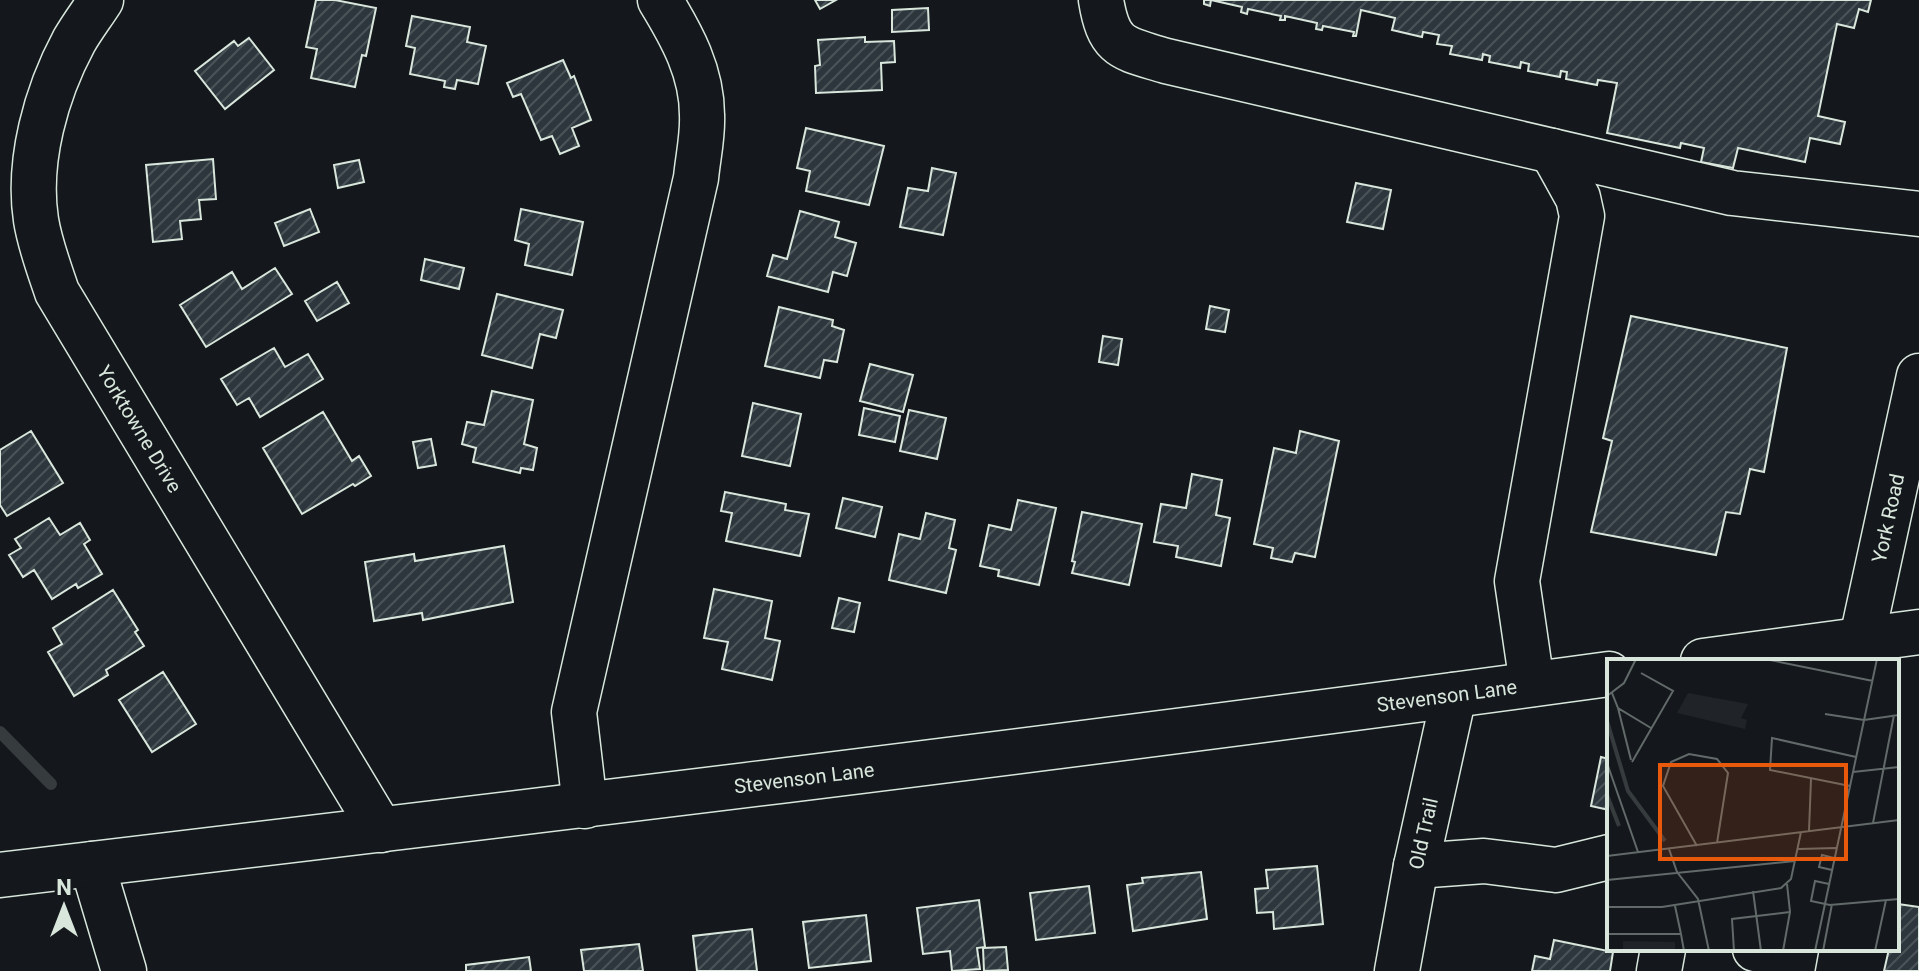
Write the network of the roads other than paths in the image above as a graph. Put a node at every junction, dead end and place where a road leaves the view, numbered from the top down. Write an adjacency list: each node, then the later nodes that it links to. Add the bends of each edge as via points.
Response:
1 (101, 0): 14 (street, Yorktowne Drive, via 74,41 49,98 38,148 36,219 57,292)
2 (660, 0): 13 (street, via 681,34 699,81 703,117 696,178 574,712)
3 (1101, 0): 4 (street, via 1108,33 1128,50)
4 (1552, 151): 5 (street, via 1732,193); 11 (street, via 1582,216 1517,581)
5 (1919, 214)
6 (1919, 376): 8 (street, York Road)
7 (1919, 632): 8 (street)
8 (1859, 650): 9 (street)
9 (1734, 659)
10 (1607, 674): 11 (street, Stevenson Lane)
11 (1532, 684): 12 (street, Stevenson Lane)
12 (1454, 695): 13 (street, Stevenson Lane); 17 (street, Old Trail)
13 (585, 806): 14 (street, Stevenson Lane)
14 (381, 830): 16 (street, Stevenson Lane)
15 (1607, 857): 17 (street, via 1556,870 1484,861)
16 (92, 864): 18 (street, Stevenson Lane); 20 (street)
17 (1416, 866): 21 (street, Old Trail)
18 (0, 875)
19 (1663, 951): 22 (street)
20 (124, 971)
21 (1397, 971)
22 (1659, 971)

